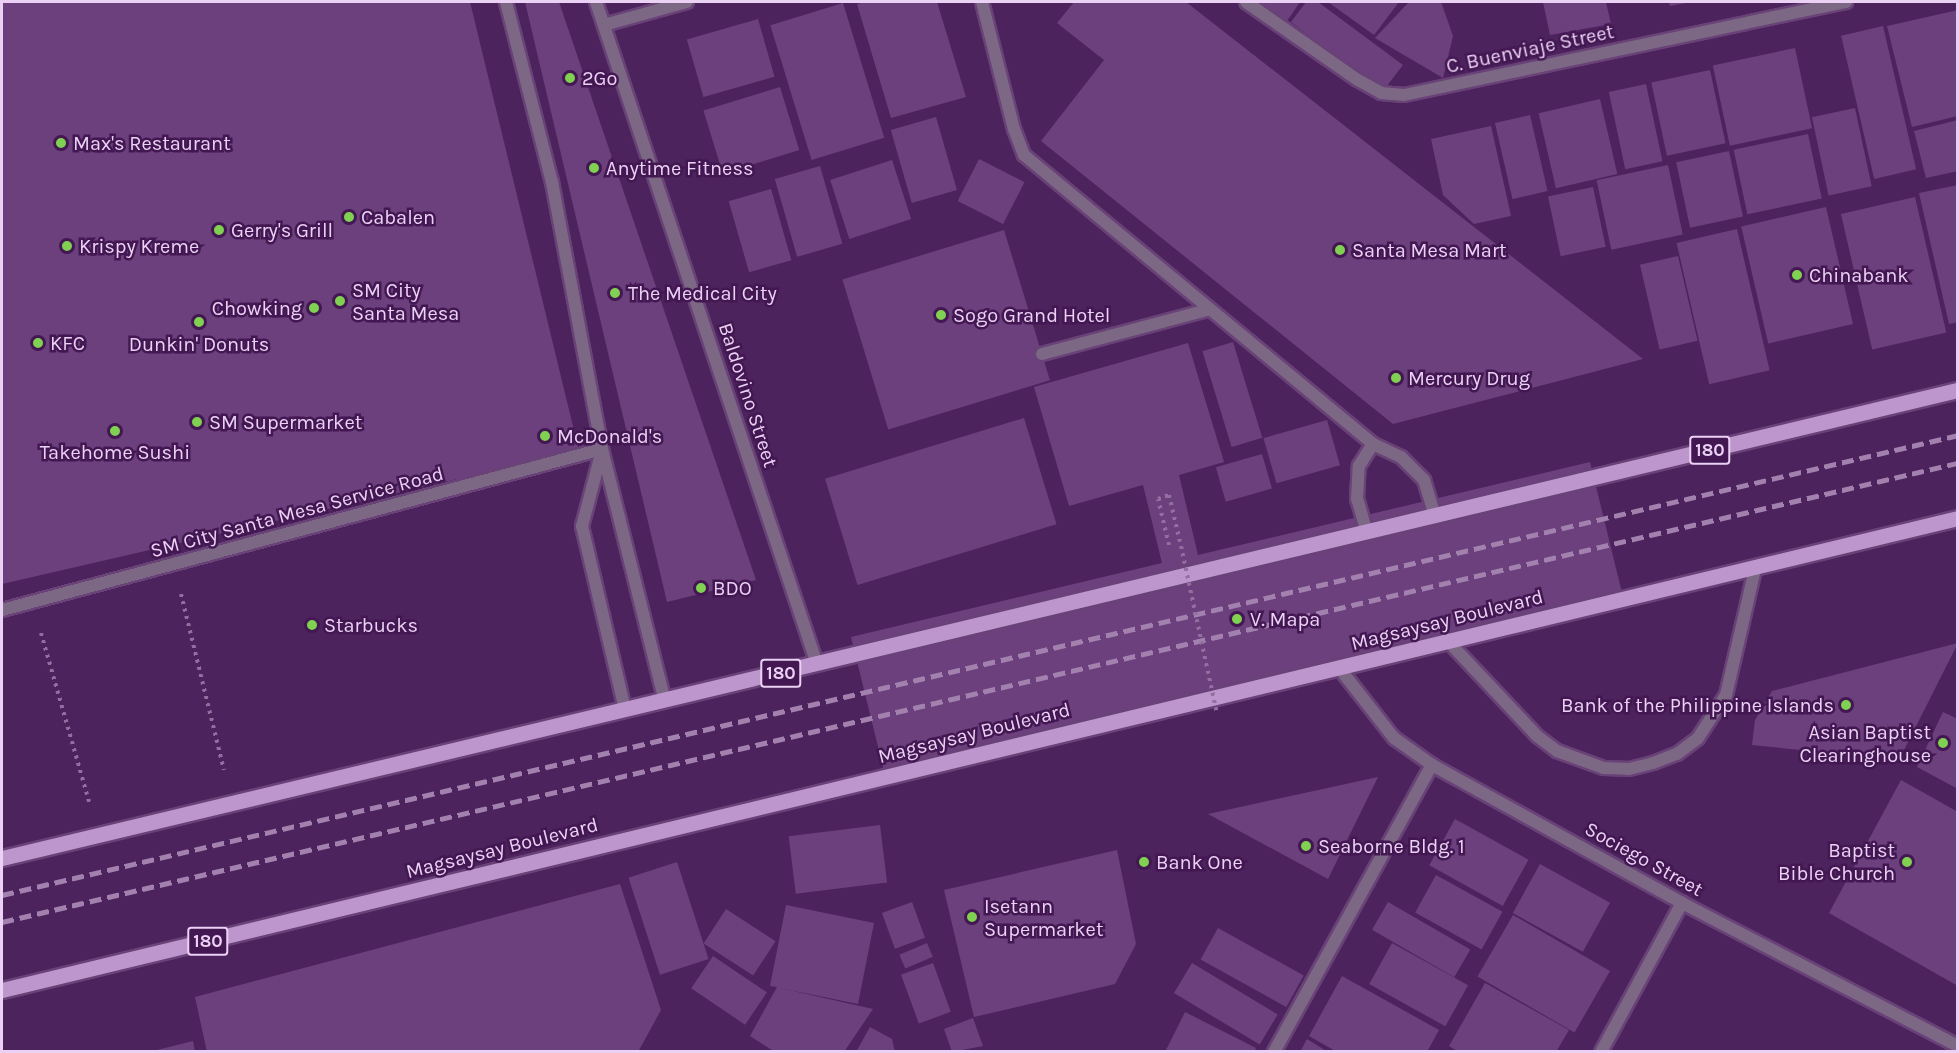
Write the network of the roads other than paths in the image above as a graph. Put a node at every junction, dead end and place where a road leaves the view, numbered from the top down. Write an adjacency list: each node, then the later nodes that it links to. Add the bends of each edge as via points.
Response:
1 (507, 2): 12 (street, via 552,182)
2 (596, 2): 7 (street, Baldovino Street)
3 (687, 2): 7 (street)
4 (982, 2): 8 (street, via 1024,154)
5 (1246, 2): 6 (street, C. Buenviaje Street, via 1359,80 1382,93 1404,95)
6 (1846, 2)
7 (604, 25): 19 (street, Baldovino Street)
8 (1207, 310): 9 (street); 11 (street)
9 (1042, 354)
10 (1958, 390): 13 (main road, 180)
11 (1373, 444): 13 (street, via 1401,457 1424,480); 15 (street, via 1359,466 1357,499)
12 (602, 449): 17 (street, SM City Santa Mesa Service Road); 21 (street); 22 (street, via 582,526)
13 (1435, 518): 15 (main road, 180)
14 (1958, 518): 16 (main road, Magsaysay Boulevard / 180)
15 (1367, 533): 19 (main road, 180)
16 (1755, 569): 18 (main road, Magsaysay Boulevard / 180); 18 (street, via 1726,695 1698,738 1653,764 1629,769 1604,768 1557,751 1537,736)
17 (2, 610)
18 (1446, 639): 20 (main road, Magsaysay Boulevard / 180)
19 (817, 664): 21 (main road, 180)
20 (1340, 669): 23 (street, Sociego Street, via 1394,738); 26 (main road, Magsaysay Boulevard / 180)
21 (665, 701): 22 (main road, 180)
22 (625, 710): 24 (main road, 180)
23 (1432, 765): 25 (street, Sociego Street); 28 (street)
24 (2, 858)
25 (1682, 903): 27 (street, Sociego Street); 29 (street)
26 (2, 990)
27 (1958, 1046)
28 (1274, 1052)
29 (1601, 1052)

